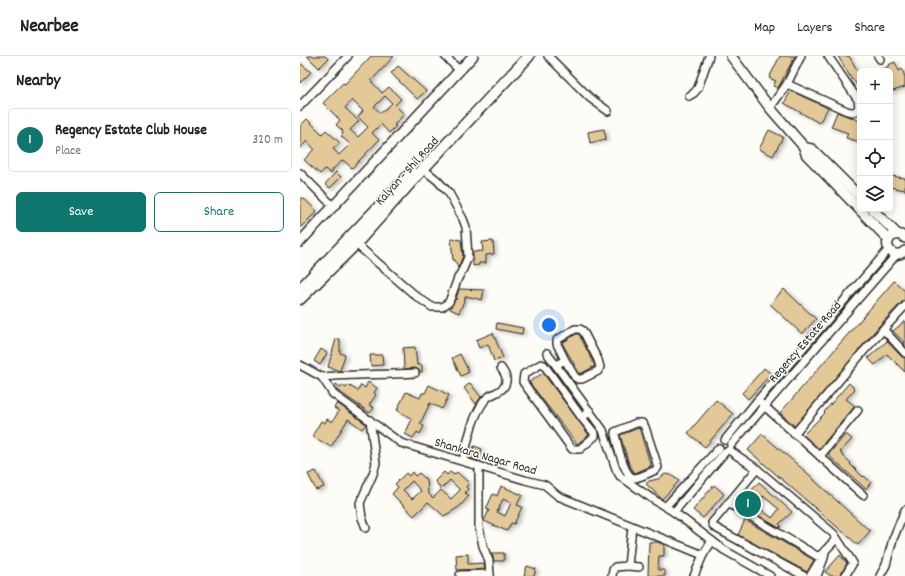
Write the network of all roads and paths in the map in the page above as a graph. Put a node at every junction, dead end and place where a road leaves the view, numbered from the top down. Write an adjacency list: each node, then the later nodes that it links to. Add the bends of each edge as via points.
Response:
1 (348, 56): 14 (street)
2 (445, 56): 11 (street)
3 (473, 56): 11 (street)
4 (520, 56): 27 (main road, Kalyan - Shil Road)
5 (529, 56): 17 (main road, Kalyan - Shil Road)
6 (548, 56): 16 (street, via 590,98)
7 (709, 56): 13 (street, via 698,88)
8 (731, 56): 15 (street)
9 (801, 56): 12 (street)
10 (828, 56): 12 (street, via 858,100 857,110 847,111)
11 (459, 70): 20 (street)
12 (787, 84): 15 (street)
13 (689, 96)
14 (300, 106)
15 (770, 108): 19 (street, via 804,147 812,149)
16 (608, 111)
17 (423, 169): 25 (main road, Kalyan - Shil Road); 25 (street, via 449,192 466,227 468,257 449,302 442,307 432,307)
18 (300, 173): 20 (street)
19 (857, 199)
20 (334, 206): 24 (street)
21 (868, 212): 26 (street)
22 (875, 212): 23 (street)
23 (902, 235): 26 (street, via 891,237)
24 (300, 242)
25 (356, 244): 28 (main road, Kalyan - Shil Road)
26 (898, 250): 30 (street, Regency Estate Road); 31 (street, Regency Estate Road)
27 (300, 289)
28 (300, 300)
29 (904, 308): 32 (street)
30 (824, 322): 31 (street); 41 (street, Regency Estate Road)
31 (831, 329): 42 (street, Regency Estate Road)
32 (883, 330): 34 (street); 47 (street)
33 (547, 352): 37 (street)
34 (905, 353)
35 (566, 360): 35 (street, via 557,340 575,329 580,329 600,367 598,371 578,379); 37 (street)
36 (300, 364): 40 (street, Shankara Nagar Road)
37 (556, 365): 44 (street)
38 (501, 368): 52 (street, via 506,378 505,385 487,398 478,411)
39 (415, 373): 40 (street)
40 (322, 377): 46 (street, Shankara Nagar Road, via 333,394)
41 (757, 401): 42 (street); 48 (street, Regency Estate Road)
42 (765, 407): 47 (street); 48 (street, Regency Estate Road)
43 (858, 410): 51 (street)
44 (590, 411): 45 (street); 50 (street, via 603,430)
45 (582, 418): 45 (street, via 595,436 580,449 572,449 523,382 524,374 541,364 544,365)
46 (370, 420): 52 (street, Shankara Nagar Road, via 401,443); 61 (street, via 376,463 360,503)
47 (794, 434): 51 (street)
48 (727, 447): 54 (street); 57 (street, via 720,442 718,448); 59 (street, Regency Estate Road)
49 (620, 453): 49 (street, via 615,432 642,423 658,467 634,478 627,473); 50 (street)
50 (612, 456): 57 (street, via 620,476)
51 (820, 456): 55 (street)
52 (463, 461): 53 (street, Shankara Nagar Road)
53 (480, 466): 60 (street, Shankara Nagar Road, via 540,483 558,496); 70 (street, via 480,527)
54 (757, 469): 56 (street); 62 (street)
55 (862, 494)
56 (728, 503): 66 (street); 74 (street, via 712,523 714,527)
57 (666, 506): 59 (street)
58 (905, 510): 78 (street)
59 (674, 512): 63 (street)
60 (632, 527): 65 (street, Shankara Nagar Road); 67 (street)
61 (366, 528)
62 (835, 537): 64 (street); 77 (street, via 853,563)
63 (712, 541): 65 (street); 73 (street)
64 (825, 551): 66 (street); 76 (street)
65 (703, 555): 72 (street)
66 (817, 556): 75 (street, via 819,562)
67 (628, 566): 68 (street); 71 (street, via 615,567)
68 (639, 567)
69 (460, 575): 70 (street)
70 (490, 575)
71 (612, 576)
72 (694, 576)
73 (770, 576)
74 (804, 576)
75 (810, 576)
76 (818, 576)
77 (845, 576)
78 (880, 576)

